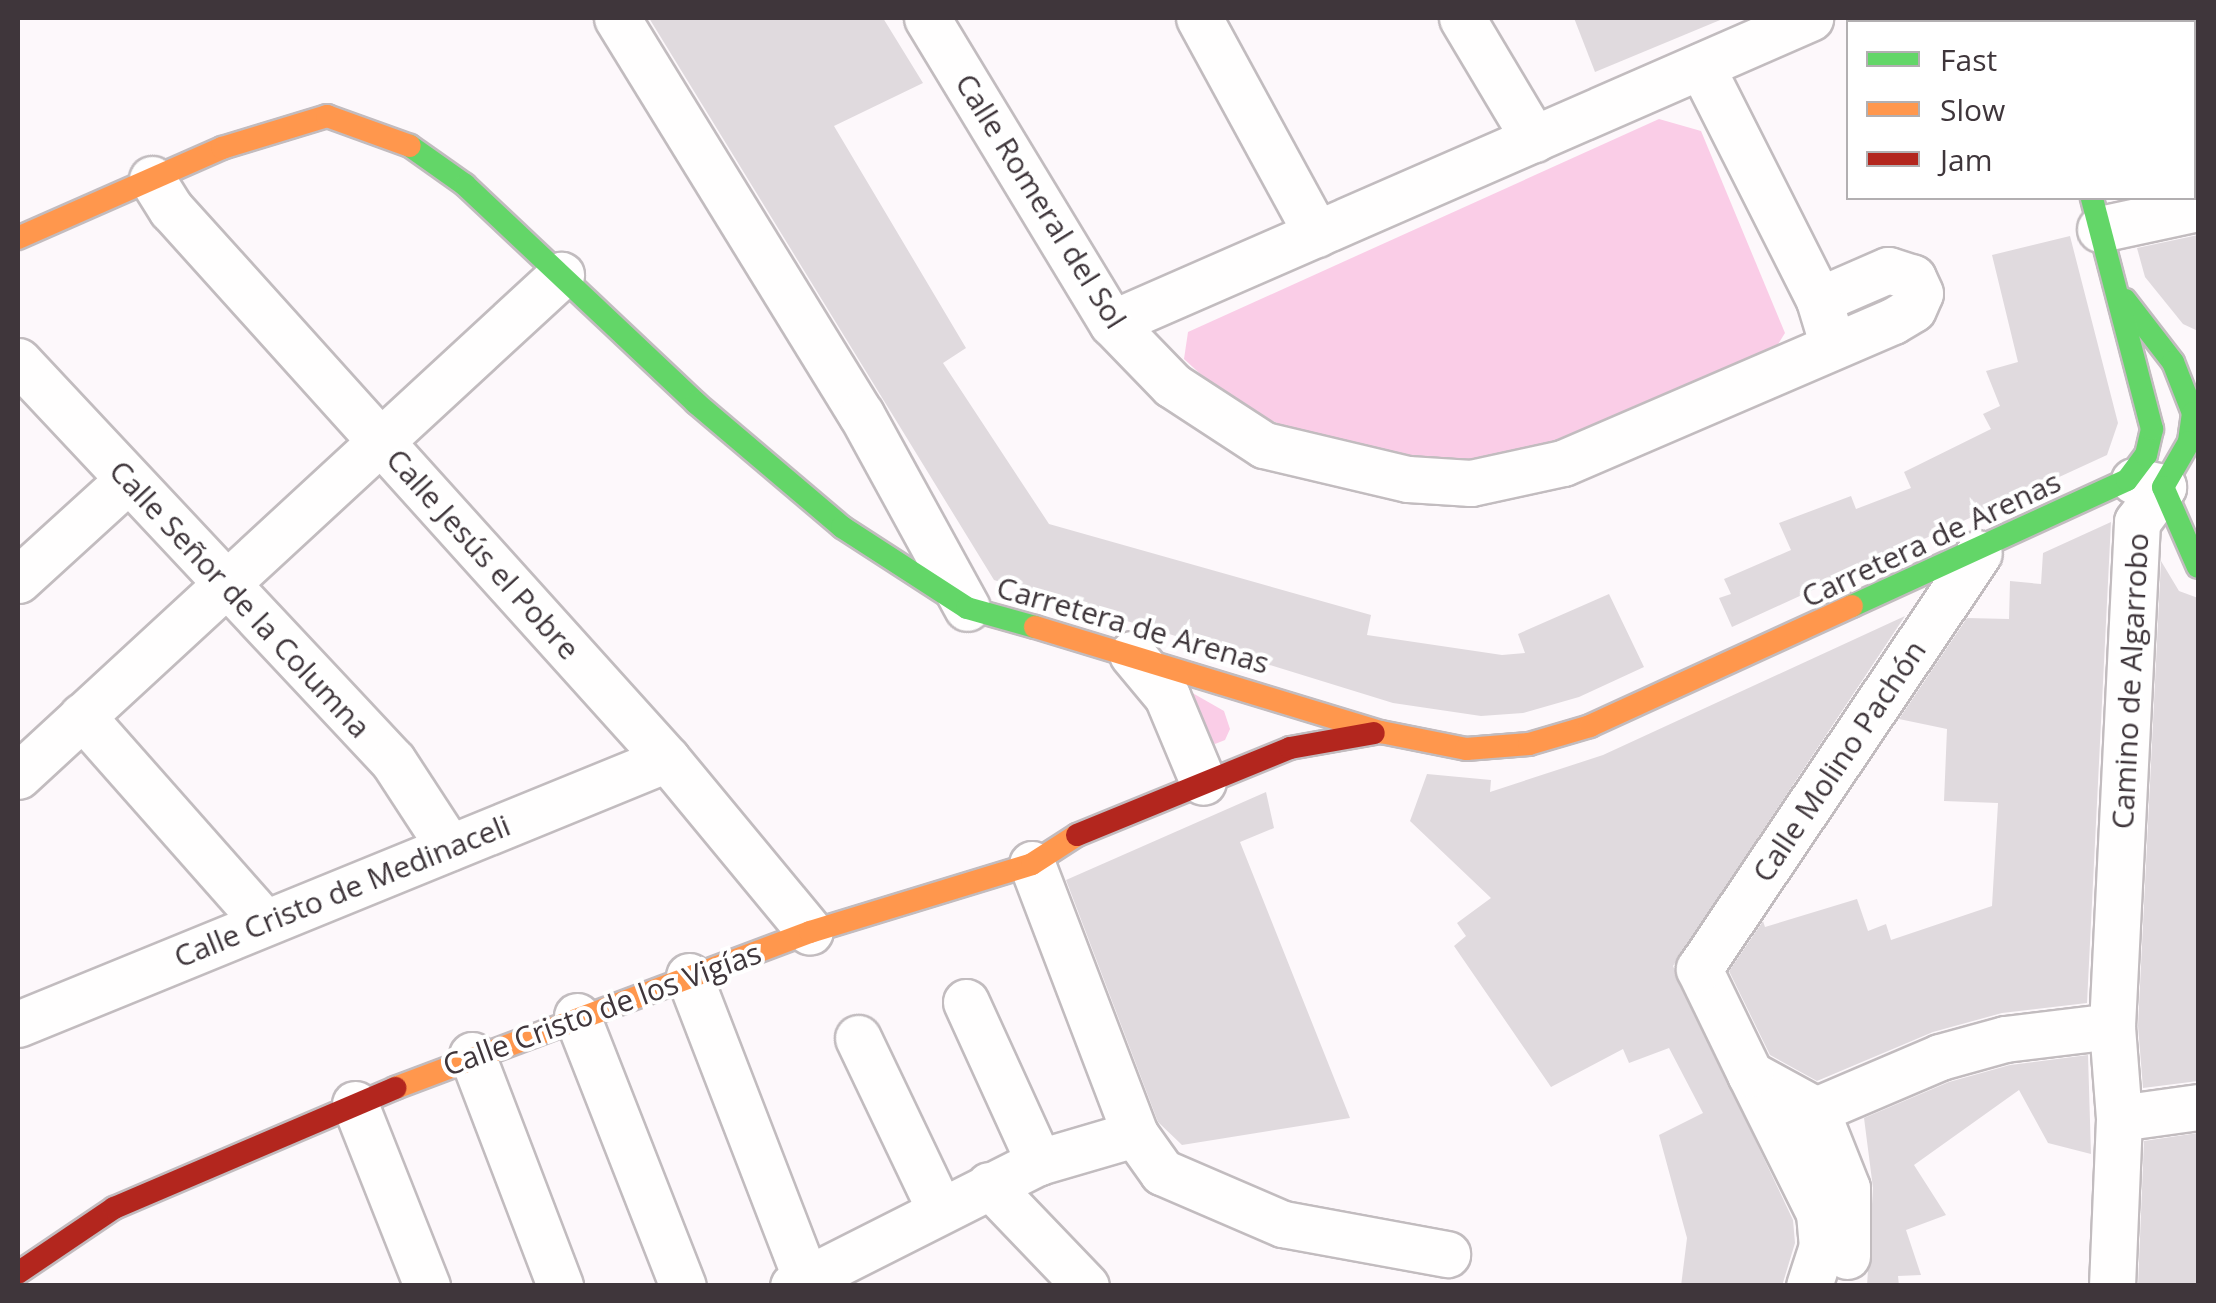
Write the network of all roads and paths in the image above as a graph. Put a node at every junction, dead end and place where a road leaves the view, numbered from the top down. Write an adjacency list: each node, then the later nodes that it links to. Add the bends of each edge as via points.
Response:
1 (617, 18): 28 (street, via 862,414)
2 (928, 18): 16 (street, Calle Romeral del Sol)
3 (1199, 18): 11 (street)
4 (1462, 18): 7 (street)
5 (1810, 18): 6 (street)
6 (1701, 66): 7 (street); 15 (street)
7 (1534, 139): 11 (street)
8 (152, 179): 12 (street, Carretera de Arenas); 13 (street, Carretera de Arenas, via 222,148 328,116 400,138 465,185); 21 (street, Calle Jesús el Pobre, via 171,210)
9 (2198, 208): 10 (street)
10 (2096, 213): 14 (street, Camino de Algarrobo)
11 (1317, 234): 16 (street)
12 (18, 238)
13 (561, 275): 21 (street); 28 (street, Carretera de Arenas, via 696,404 842,526)
14 (2113, 283): 19 (street, Camino de Algarrobo); 20 (street, Camino de Algarrobo, via 2173,362)
15 (1819, 300): 17 (street); 17 (street, Calle Romeral del Sol, via 1888,270 1913,278 1920,293 1913,309 1894,321)
16 (1112, 323): 17 (street, Calle Romeral del Sol, via 1172,385 1264,445 1380,477 1471,482 1564,464)
17 (1832, 346)
18 (18, 361): 22 (street, Calle Señor de la Columna)
19 (2135, 368): 20 (street); 23 (street, Camino de Algarrobo, via 2152,429)
20 (2195, 426): 23 (street, Camino de Algarrobo)
21 (382, 442): 27 (street); 33 (street, Calle Jesús el Pobre)
22 (128, 480): 26 (street); 27 (street, Calle Señor de la Columna)
23 (2130, 497): 24 (street, Carretera de Arenas); 25 (street); 45 (street, Camino de Algarrobo)
24 (1979, 553): 32 (street, Carretera de Arenas, via 1590,726 1529,744 1466,749); 48 (street, Calle Molino Pachón, via 1699,970)
25 (2198, 567)
26 (18, 580)
27 (227, 580): 31 (street); 37 (street, Calle Señor de la Columna, via 393,761)
28 (967, 608): 29 (street, Carretera de Arenas)
29 (1132, 654): 30 (street, Carretera de Arenas); 36 (street, via 1167,696)
30 (1240, 685): 32 (street, Carretera de Arenas); 34 (street, via 1258,712 1262,740)
31 (82, 716): 35 (street); 39 (street)
32 (1381, 732): 34 (street, Calle Cristo de los Vigías, via 1328,737)
33 (667, 759): 37 (street, Calle Cristo de Medinaceli); 40 (street, Calle Jesús el Pobre)
34 (1254, 760): 36 (street, Calle Cristo de los Vigías)
35 (18, 776)
36 (1203, 782): 38 (street, Calle Cristo de los Vigías, via 1078,835)
37 (449, 847): 39 (street, Calle Cristo de Medinaceli)
38 (1032, 864): 40 (street, Calle Cristo de los Vigías); 53 (street)
39 (264, 922): 43 (street, Calle Cristo de Medinaceli)
40 (810, 932): 41 (street, Calle Cristo de los Vigías)
41 (689, 976): 44 (street, Calle Cristo de los Vigías); 59 (street)
42 (966, 1002): 54 (street)
43 (25, 1009)
44 (576, 1016): 47 (street, Calle Cristo de los Vigías); 62 (street)
45 (2112, 1026): 51 (street, via 2005,1039 1940,1057); 52 (street, Camino de Algarrobo)
46 (858, 1038): 56 (street)
47 (472, 1054): 49 (street, Calle Cristo de los Vigías); 61 (street)
48 (1750, 1074): 51 (street); 64 (street, via 1820,1214 1822,1246)
49 (355, 1104): 58 (street, Calle Cristo de los Vigías, via 114,1208); 60 (street)
50 (2198, 1107): 52 (street)
51 (1816, 1110): 65 (street, via 1847,1188 1851,1242)
52 (2119, 1118): 66 (street, Camino de Algarrobo)
53 (1135, 1134): 54 (street); 57 (street, via 1162,1172 1283,1224)
54 (1039, 1162): 55 (street)
55 (989, 1185): 56 (street); 63 (street)
56 (940, 1210): 59 (street)
57 (1447, 1254)
58 (18, 1274)
59 (800, 1282)
60 (427, 1286)
61 (560, 1286)
62 (683, 1286)
63 (1086, 1286)
64 (1809, 1286)
65 (1838, 1286)
66 (2112, 1286)

